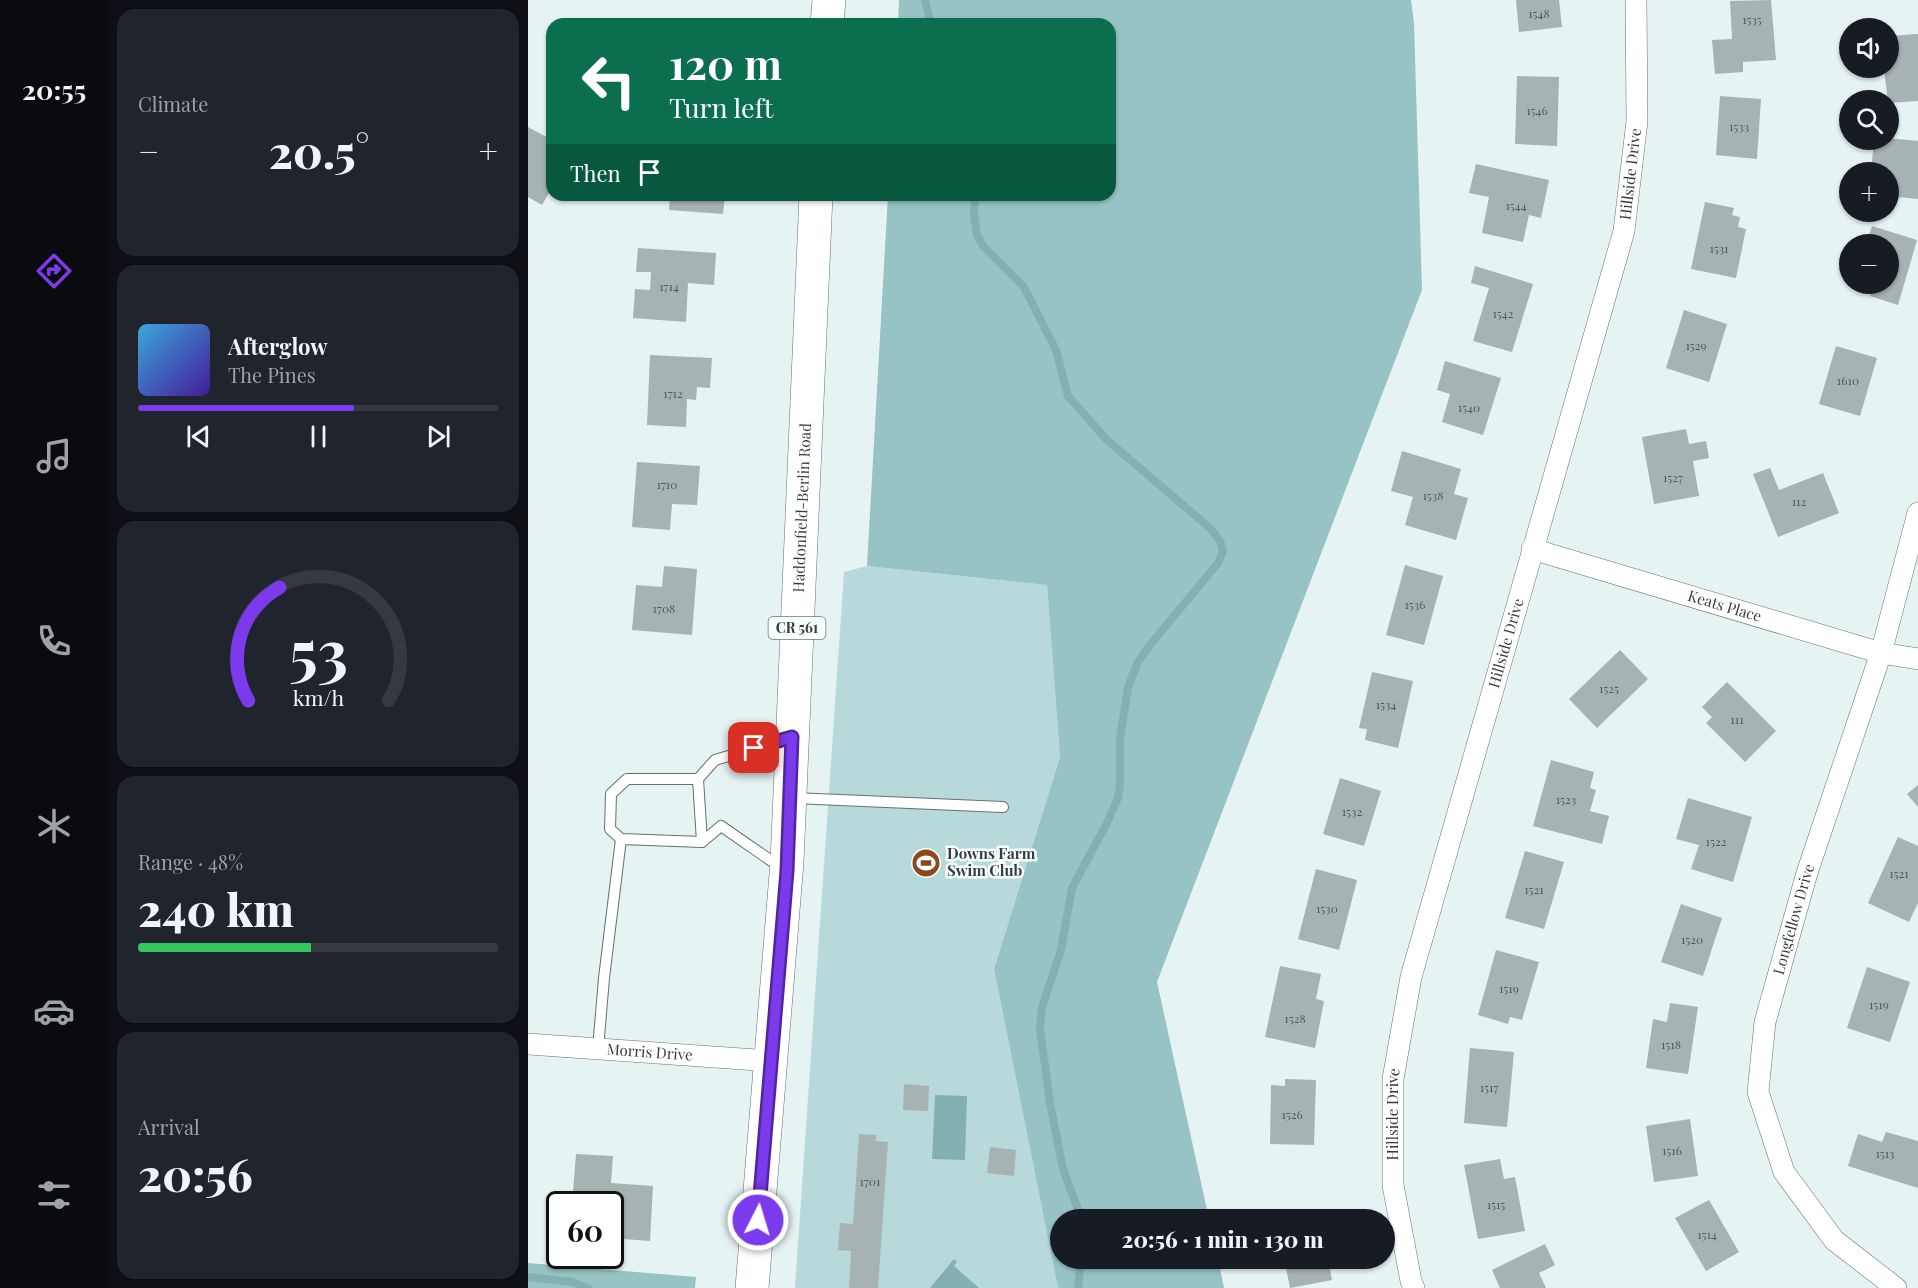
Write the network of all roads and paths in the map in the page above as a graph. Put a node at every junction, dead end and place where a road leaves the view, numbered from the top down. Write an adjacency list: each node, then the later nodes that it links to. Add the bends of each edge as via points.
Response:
1 (829, 0): 3 (main road)
2 (1636, 0): 6 (street, Hillside Drive, via 1637,121 1624,231)
3 (828, 18)
4 (816, 201): 9 (main road, Haddonfield-Berlin Road / CR 561)
5 (1918, 513): 7 (street, Longfellow Drive)
6 (1532, 549): 7 (street, Keats Place); 20 (street, Hillside Drive, via 1411,977 1393,1079 1393,1185)
7 (1881, 653): 8 (street, Keats Place); 21 (street, Longfellow Drive, via 1808,873 1765,1022 1758,1092 1784,1172 1834,1240)
8 (1918, 659)
9 (792, 737): 10 (lane, via 715,760); 11 (main road, Haddonfield-Berlin Road / CR 561)
10 (698, 779): 13 (lane, via 627,779 611,794 610,828); 14 (lane)
11 (790, 798): 12 (lane); 15 (main road, Haddonfield-Berlin Road / CR 561)
12 (1003, 807)
13 (621, 839): 14 (lane); 17 (lane)
14 (702, 842): 15 (lane, via 721,826)
15 (787, 871): 18 (main road, Haddonfield-Berlin Road / CR 561)
16 (528, 1044): 17 (street, Morris Drive)
17 (598, 1049): 18 (street, Morris Drive)
18 (771, 1061): 19 (main road, Haddonfield-Berlin Road / CR 561)
19 (752, 1288)
20 (1414, 1288)
21 (1896, 1288)

